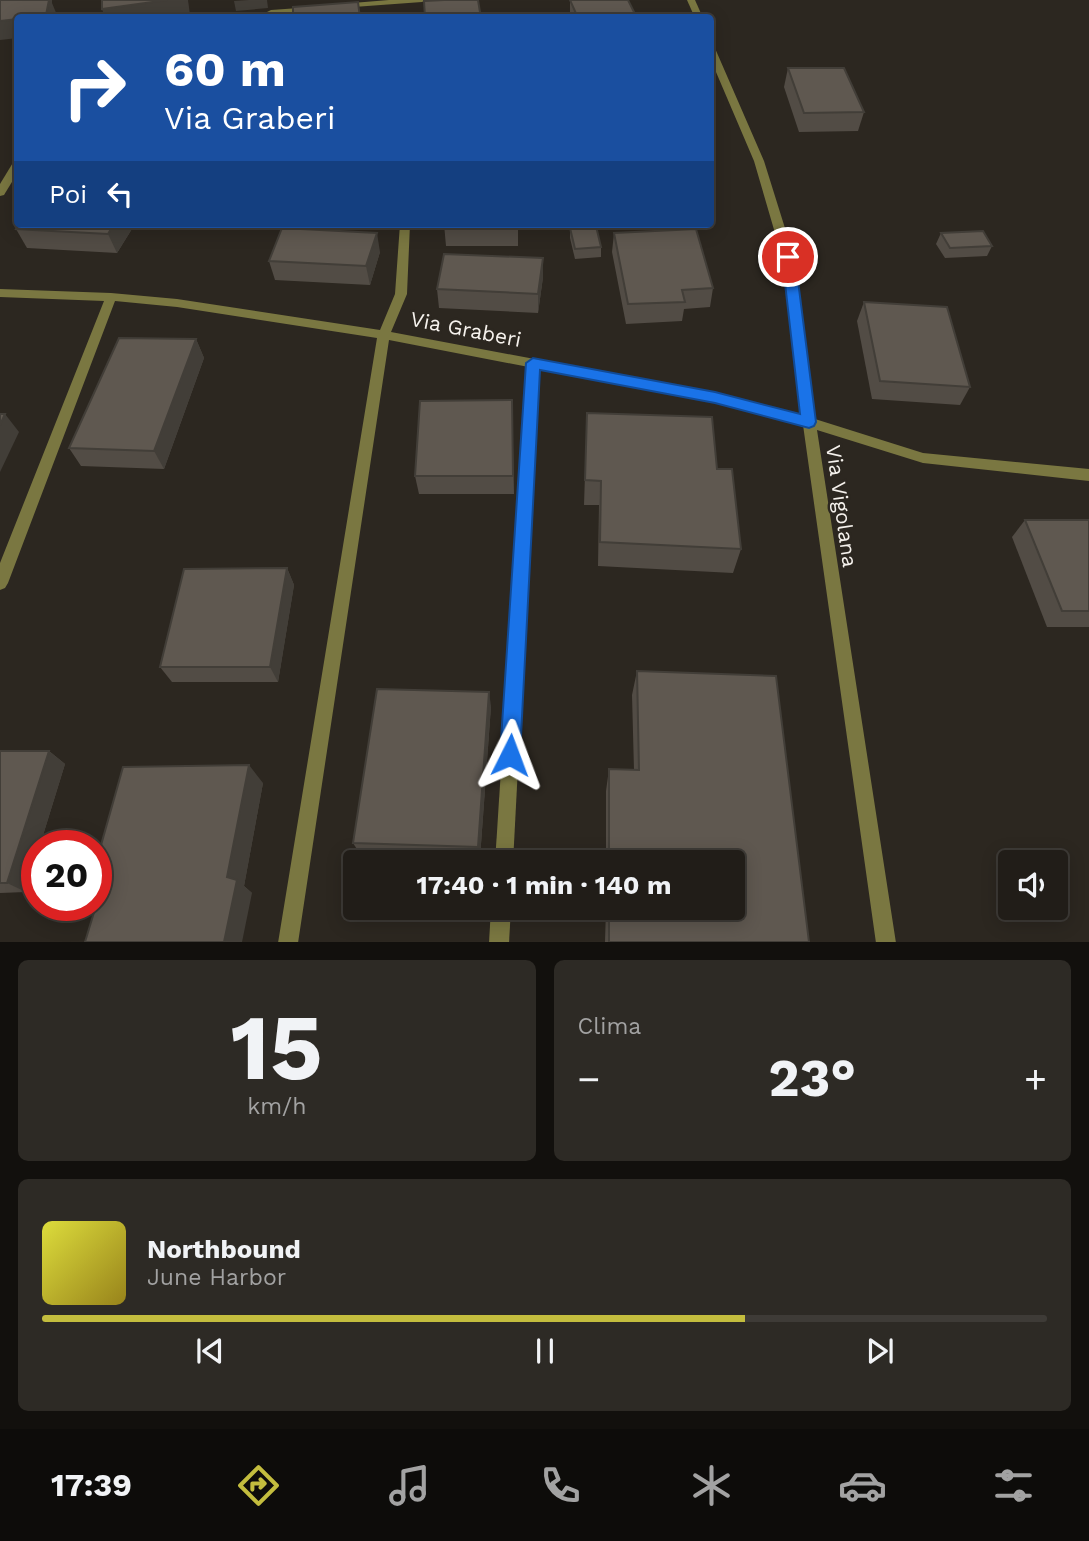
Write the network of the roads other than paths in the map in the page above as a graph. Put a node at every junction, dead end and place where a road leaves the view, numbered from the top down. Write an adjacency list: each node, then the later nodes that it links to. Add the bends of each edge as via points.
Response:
1 (422, 0): 2 (street)
2 (271, 12)
3 (714, 55): 11 (street, Via Vigolana, via 759,161 788,257)
4 (14, 170): 5 (street)
5 (0, 193)
6 (405, 228): 9 (street, via 401,294)
7 (0, 293): 8 (street, Via Graberi)
8 (111, 297): 9 (street, Via Graberi); 13 (street)
9 (384, 335): 10 (street, Via Graberi); 16 (street)
10 (533, 363): 11 (street, Via Graberi, via 715,398); 14 (street)
11 (809, 422): 12 (street, Via Graberi, via 923,458); 18 (street, Via Vigolana)
12 (1089, 475)
13 (0, 583)
14 (505, 850)
15 (500, 920): 17 (street)
16 (288, 942)
17 (499, 942)
18 (886, 942)

